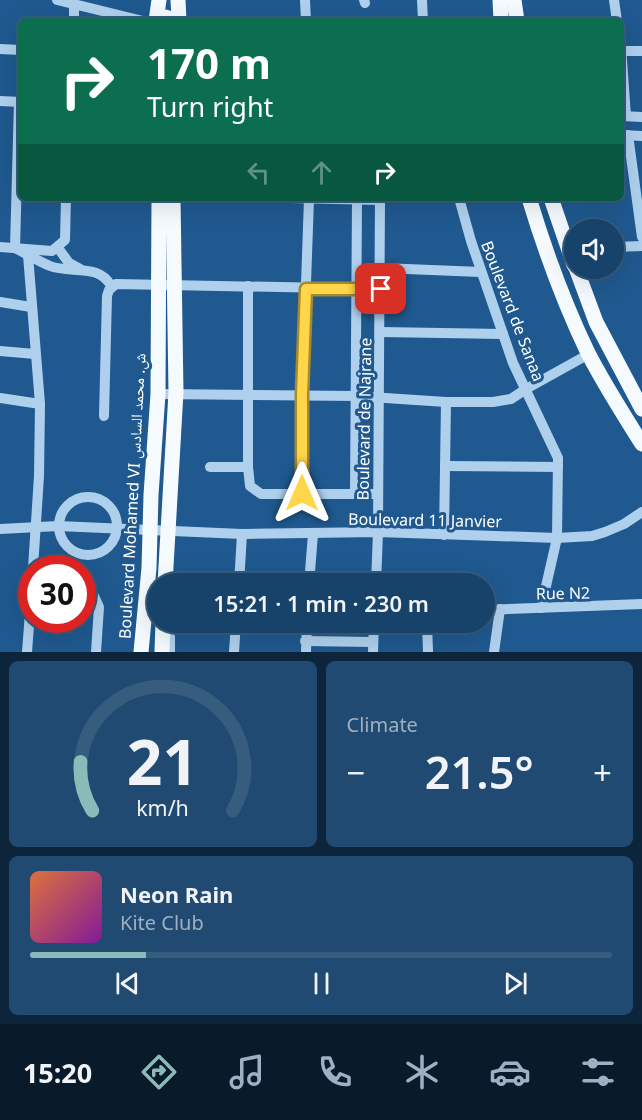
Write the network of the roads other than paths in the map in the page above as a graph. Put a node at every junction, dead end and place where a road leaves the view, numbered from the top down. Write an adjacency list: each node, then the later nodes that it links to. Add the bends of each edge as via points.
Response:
1 (57, 0): 9 (street)
2 (159, 0): 12 (main road)
3 (178, 0): 13 (main road)
4 (305, 0): 14 (street)
5 (422, 0): 15 (street)
6 (500, 0): 16 (main road)
7 (514, 0): 17 (main road)
8 (614, 0): 18 (street)
9 (74, 5): 10 (street); 11 (street)
10 (74, 18)
11 (130, 18)
12 (156, 18)
13 (178, 18)
14 (306, 18)
15 (423, 18)
16 (501, 18)
17 (517, 18)
18 (617, 18)
19 (624, 49): 22 (street)
20 (0, 50): 21 (street)
21 (18, 50)
22 (642, 51)
23 (0, 101): 24 (street)
24 (18, 102)
25 (624, 116): 26 (street)
26 (642, 117)
27 (625, 135): 28 (street); 40 (street)
28 (642, 136)
29 (18, 160): 44 (street)
30 (66, 201): 45 (street, via 65,240)
31 (159, 201): 52 (main road, Boulevard Mohamed VI ش. محمد السادس)
32 (173, 201): 51 (main road)
33 (309, 201): 56 (street)
34 (357, 201): 55 (street)
35 (380, 201): 47 (street, Boulevard de Najrane)
36 (460, 201): 49 (street, Boulevard de Sanaa)
37 (530, 201): 64 (main road, via 541,239)
38 (552, 201): 39 (main road)
39 (564, 230)
40 (642, 237)
41 (642, 246): 43 (street)
42 (0, 247): 44 (street)
43 (624, 247)
44 (15, 248): 45 (street); 46 (street)
45 (58, 248): 48 (street, via 69,263)
46 (28, 255): 48 (street, via 62,270); 59 (street)
47 (381, 268): 49 (street); 57 (street, Boulevard de Najrane)
48 (81, 270): 53 (street, via 108,280)
49 (481, 272): 61 (street, Boulevard de Sanaa)
50 (580, 279): 75 (main road, via 596,322)
51 (175, 284): 52 (street); 54 (street); 66 (main road)
52 (158, 285): 53 (street); 67 (main road, Boulevard Mohamed VI ش. محمد السادس)
53 (111, 286): 76 (street, via 107,296)
54 (248, 286): 56 (street); 68 (street)
55 (357, 288): 56 (street); 57 (street); 70 (street)
56 (306, 289): 69 (street)
57 (381, 289): 60 (street, Boulevard de Najrane)
58 (0, 302): 59 (street)
59 (31, 307): 63 (street)
60 (380, 332): 61 (street); 71 (street, Boulevard de Najrane)
61 (503, 334): 65 (street, Boulevard de Sanaa)
62 (0, 351): 63 (street)
63 (35, 354): 74 (street)
64 (589, 354): 65 (street); 77 (main road)
65 (526, 389): 73 (street, via 502,401); 81 (street, Boulevard de Sanaa, via 555,449)
66 (176, 392): 67 (street); 68 (street); 91 (main road)
67 (158, 394): 90 (main road, Boulevard Mohamed VI ش. محمد السادس)
68 (250, 394): 69 (street); 80 (street)
69 (302, 394): 70 (street); 82 (street)
70 (355, 396): 71 (street); 83 (street)
71 (379, 397): 73 (street); 84 (street, Boulevard de Najrane)
72 (0, 398): 74 (street)
73 (446, 402): 78 (street)
74 (40, 404): 87 (street)
75 (642, 409)
76 (104, 416)
77 (642, 444)
78 (445, 466): 81 (street); 95 (street)
79 (210, 467): 80 (street)
80 (248, 467): 82 (street, via 250,486 261,494)
81 (558, 467): 96 (street, Boulevard de Sanaa)
82 (302, 493): 83 (street)
83 (355, 494): 84 (street)
84 (378, 494): 92 (street, Boulevard de Najrane)
85 (642, 512): 96 (street, Boulevard 11 Janvier, via 624,524 592,536)
86 (58, 526): 87 (street, Boulevard 11 Janvier); 89 (street, Boulevard 11 Janvier); 89 (street, via 63,543 78,554 95,555 111,545); 89 (street, via 64,508 80,497 99,498 114,510)
87 (36, 528): 88 (street, Boulevard 11 Janvier); 97 (street)
88 (0, 529)
89 (118, 529): 90 (street, Boulevard 11 Janvier)
90 (150, 530): 91 (street, Boulevard 11 Janvier); 116 (main road, Boulevard Mohamed VI ش. محمد السادس)
91 (169, 531): 93 (street, Boulevard 11 Janvier); 98 (main road)
92 (378, 532): 94 (street, Boulevard 11 Janvier); 95 (street, Boulevard 11 Janvier); 101 (street, Boulevard de Najrane)
93 (242, 534): 94 (street, Boulevard 11 Janvier); 99 (street)
94 (313, 534): 100 (street)
95 (444, 536): 96 (street, Boulevard 11 Janvier)
96 (557, 538): 104 (street, Boulevard de Sanaa)
97 (34, 555)
98 (166, 573)
99 (240, 573)
100 (310, 573)
101 (376, 573)
102 (96, 600): 115 (street)
103 (642, 604): 104 (street, Rue N2)
104 (541, 608): 106 (street, Rue N2)
105 (495, 609): 106 (street, Rue N2)
106 (500, 609): 121 (street)
107 (28, 633): 114 (street)
108 (163, 633): 117 (main road)
109 (168, 633): 118 (street)
110 (235, 633): 119 (street)
111 (427, 633): 120 (street)
112 (306, 647): 113 (street)
113 (373, 647)
114 (27, 652)
115 (96, 652)
116 (141, 652)
117 (162, 652)
118 (170, 652)
119 (234, 652)
120 (428, 652)
121 (494, 652)

